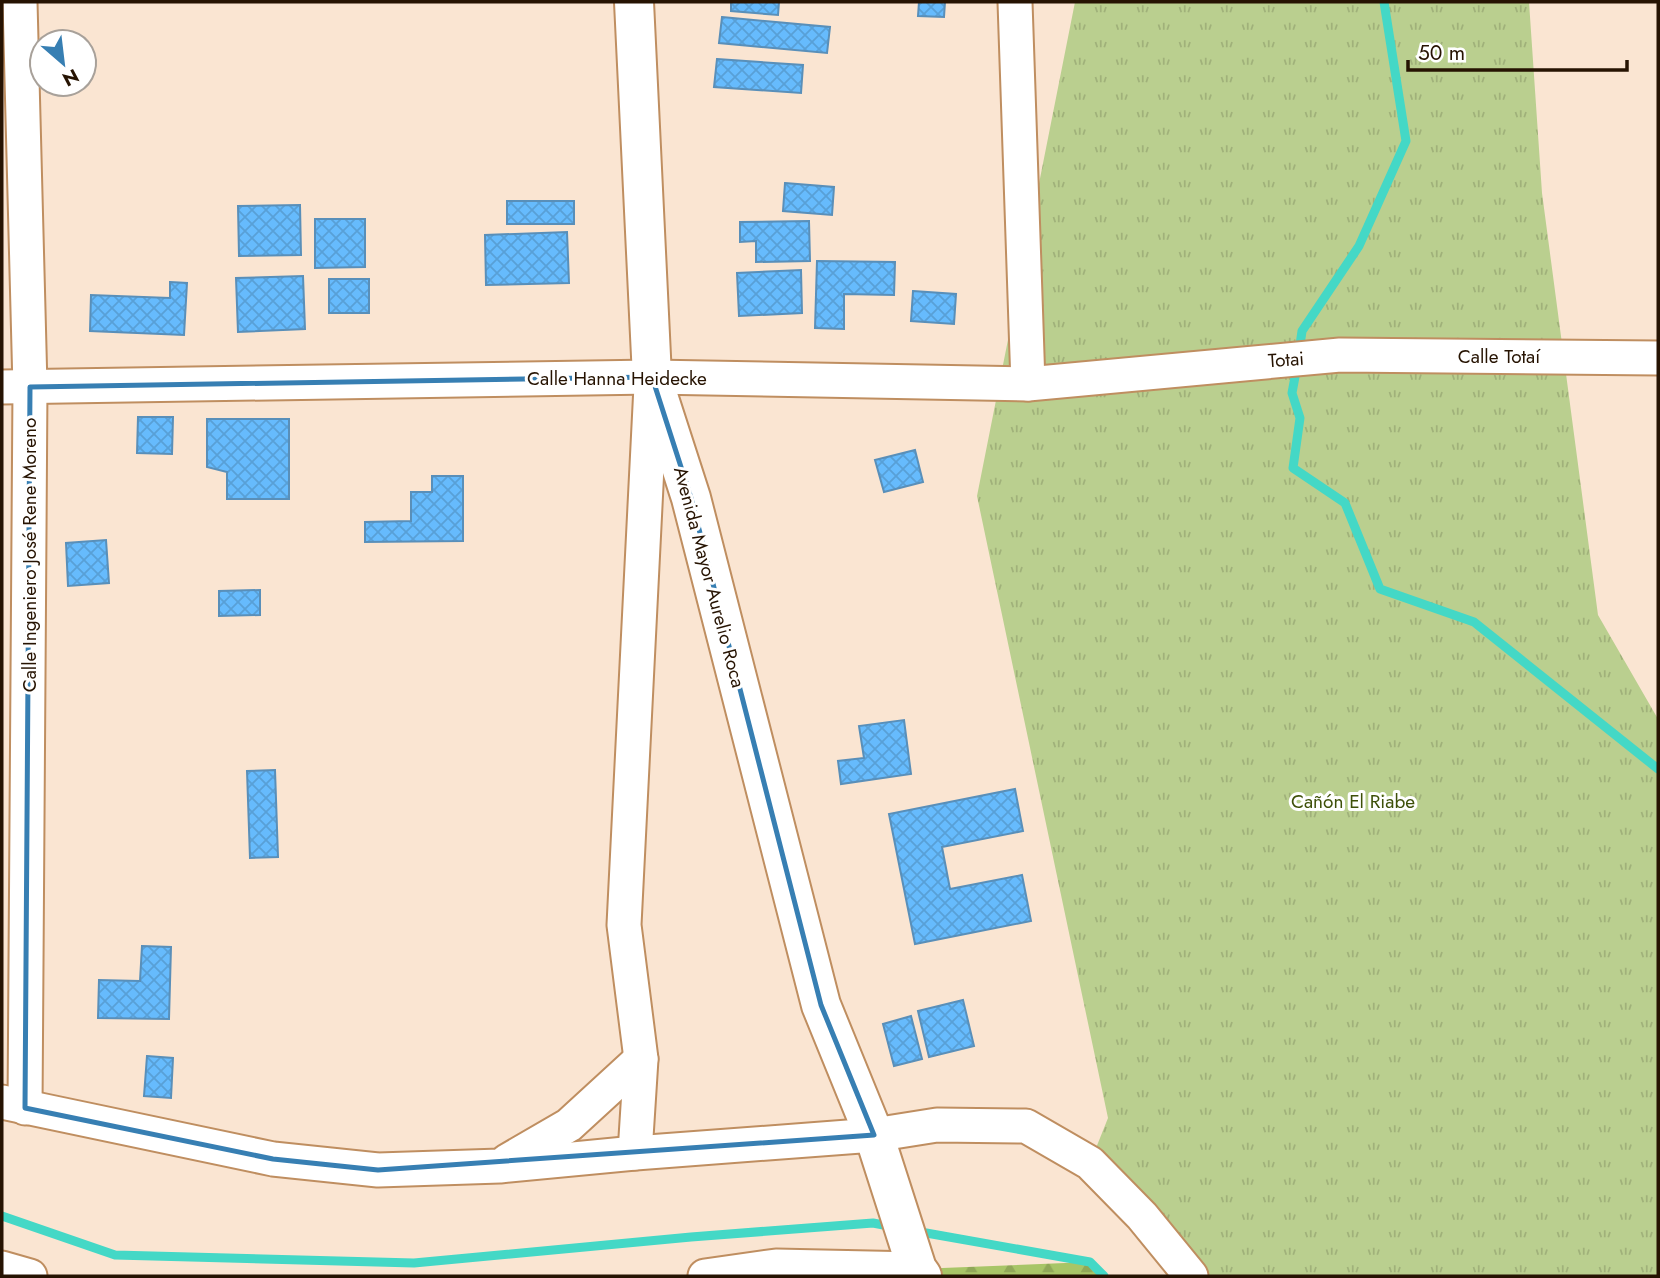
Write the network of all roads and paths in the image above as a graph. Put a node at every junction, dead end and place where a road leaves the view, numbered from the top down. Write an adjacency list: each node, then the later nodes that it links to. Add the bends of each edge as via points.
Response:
1 (20, 2): 9 (street, Calle Ingeniero José Rene Moreno)
2 (634, 2): 7 (main road, Avenida Mayor Aurelio Roca)
3 (1016, 2): 8 (street)
4 (1340, 355): 5 (street, Calle Totaí); 6 (street, Totai)
5 (1658, 358)
6 (1231, 363): 8 (street, Calle Hanna Heidecke)
7 (652, 377): 8 (street, Calle Hanna Heidecke); 9 (street, Calle Hanna Heidecke); 10 (street, via 624,925); 12 (main road, Avenida Mayor Aurelio Roca, via 691,498 821,1005)
8 (1028, 384)
9 (16, 387): 11 (street, Calle Ingeniero José Rene Moreno)
10 (640, 1059): 13 (street); 14 (street, via 569,1125)
11 (13, 1105): 14 (street, via 273,1159 378,1170)
12 (878, 1146): 13 (street); 15 (main road, Avenida Mayor Aurelio Roca); 19 (street, via 937,1125 1026,1126 1090,1163)
13 (635, 1153): 14 (street)
14 (500, 1166)
15 (915, 1261): 18 (street, via 776,1266)
16 (2, 1268): 17 (street)
17 (30, 1276)
18 (705, 1276)
19 (1191, 1276)

